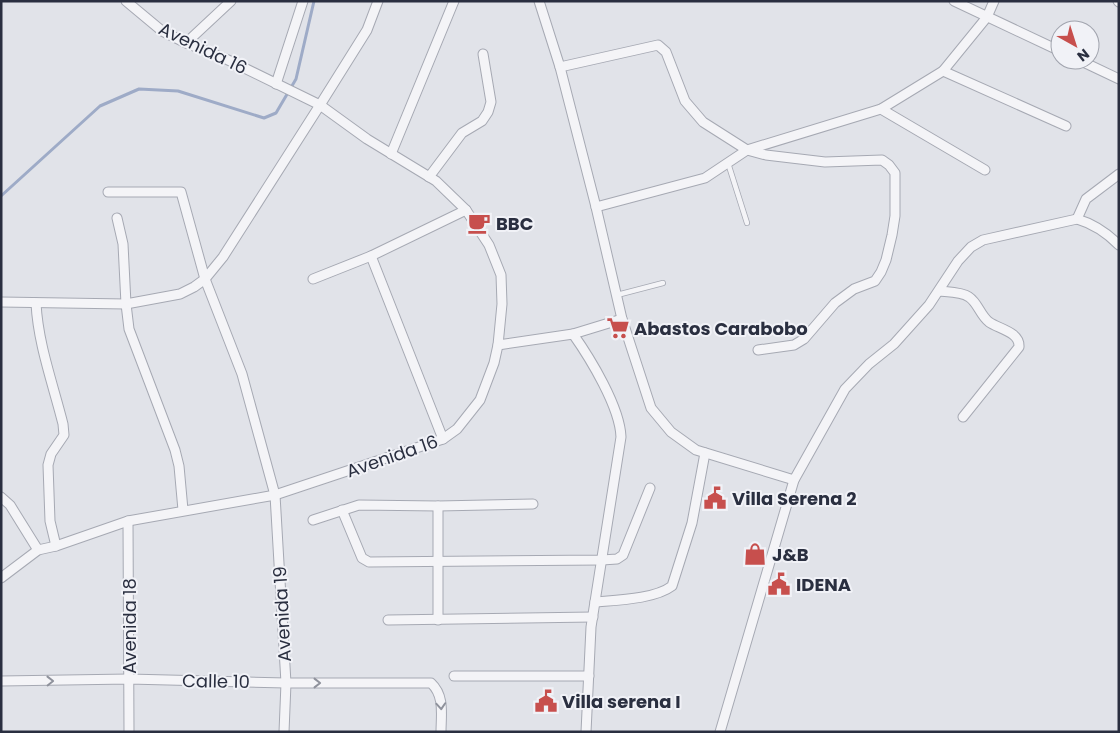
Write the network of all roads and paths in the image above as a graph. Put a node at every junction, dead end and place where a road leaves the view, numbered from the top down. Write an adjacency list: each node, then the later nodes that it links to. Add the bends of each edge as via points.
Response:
1 (126, 1): 10 (street, Avenida 16, via 162,30)
2 (231, 1): 10 (street)
3 (303, 1): 17 (street)
4 (378, 1): 18 (street, via 367,30)
5 (454, 1): 22 (street)
6 (538, 1): 13 (street)
7 (954, 1): 9 (street)
8 (994, 1): 9 (street)
9 (986, 17): 11 (street); 15 (street)
10 (186, 43): 17 (street, Avenida 16)
11 (1050, 46)
12 (483, 54): 26 (street, via 490,102 488,112 482,121 462,134)
13 (560, 67): 21 (street, via 658,45 666,52 685,100 702,122); 28 (street)
14 (1100, 69): 16 (street)
15 (943, 71): 19 (street); 20 (street)
16 (1119, 78)
17 (276, 84): 18 (street, Avenida 16)
18 (320, 105): 22 (street, Avenida 16); 35 (street, via 223,257)
19 (881, 109): 21 (street); 24 (street)
20 (1066, 126)
21 (746, 150): 23 (street); 46 (street, via 825,162 882,160 895,173 892,235 886,260 875,281 854,289 835,303 804,339 794,345)
22 (391, 154): 26 (street, Avenida 16)
23 (727, 162): 28 (street, via 705,178); 32 (lane)
24 (985, 170)
25 (1119, 174): 31 (street, via 1086,199)
26 (429, 177): 29 (street, Avenida 16)
27 (108, 192): 35 (street, Avenida 19, via 181,192)
28 (596, 207): 39 (street)
29 (466, 210): 34 (street); 45 (street, Avenida 16, via 489,244 501,275)
30 (117, 218): 42 (street, via 123,244)
31 (1077, 219): 33 (street, via 1091,223); 38 (street, via 983,240 958,260)
32 (747, 222)
33 (1119, 245)
34 (371, 256): 36 (street); 48 (street)
35 (205, 279): 42 (street, via 180,294); 52 (street, Avenida 19, via 242,374)
36 (313, 279)
37 (663, 283): 39 (lane)
38 (939, 291): 47 (street, via 968,296 987,321 1020,341 1019,348); 50 (street, via 894,344 845,389)
39 (617, 295): 43 (street)
40 (1, 302): 41 (street)
41 (36, 303): 42 (street); 60 (street, via 40,338 64,435 51,454 48,465 50,521)
42 (126, 304): 56 (street, via 129,329 175,450)
43 (622, 319): 44 (street); 49 (street, via 652,408 671,432)
44 (573, 334): 45 (street); 62 (street, via 601,379 621,426 622,437)
45 (498, 345): 48 (street, Avenida 16, via 480,400 457,429)
46 (758, 350)
47 (963, 417)
48 (443, 439): 52 (street, Avenida 16)
49 (705, 453): 50 (street); 65 (street, via 692,523 672,586 654,594)
50 (794, 480): 78 (street)
51 (650, 488): 62 (street, via 622,555 618,559)
52 (275, 495): 56 (street, Avenida 16); 73 (street, Avenida 19)
53 (1, 498): 61 (street, via 10,505)
54 (533, 504): 55 (street)
55 (438, 506): 57 (street, via 359,505); 63 (street)
56 (183, 510): 59 (street, Avenida 16)
57 (342, 510): 58 (street); 63 (street, via 362,558 369,562)
58 (312, 520)
59 (128, 521): 60 (street, Avenida 16); 71 (street, Avenida 18)
60 (56, 546): 61 (street, Avenida 16)
61 (38, 550): 64 (street, Avenida 16)
62 (602, 560): 63 (street); 65 (street)
63 (437, 562): 68 (street)
64 (1, 578)
65 (595, 602): 66 (street)
66 (593, 618): 68 (street); 70 (street)
67 (388, 620): 68 (street)
68 (438, 620)
69 (454, 676): 70 (street)
70 (589, 676): 77 (street)
71 (129, 679): 72 (street, Calle 10, one-way to 71); 73 (street, Calle 10); 74 (street, Avenida 18)
72 (1, 682)
73 (286, 683): 75 (street, Avenida 19); 76 (street, Calle 10, one-way to 76, via 431,683 439,690)
74 (129, 732)
75 (284, 732)
76 (441, 732)
77 (586, 732)
78 (720, 732)

